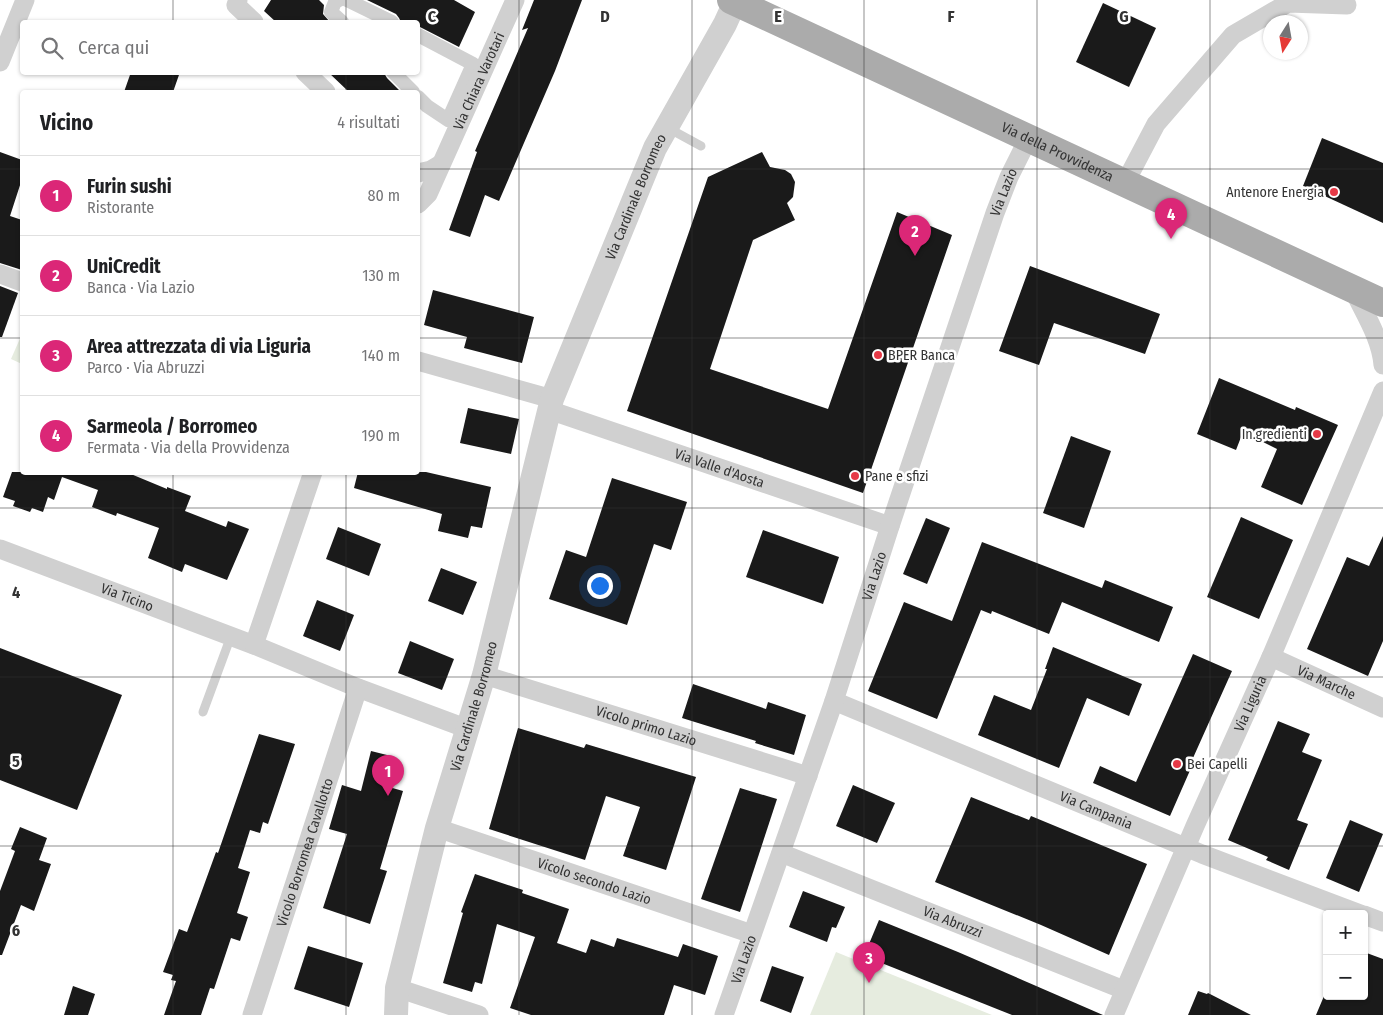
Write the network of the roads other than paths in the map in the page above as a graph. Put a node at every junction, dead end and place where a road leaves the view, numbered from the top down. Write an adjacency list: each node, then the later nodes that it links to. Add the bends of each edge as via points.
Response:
1 (25, 0): 12 (street)
2 (238, 0): 8 (street, via 236,5)
3 (339, 0): 9 (street, via 332,12)
4 (347, 0): 10 (street)
5 (515, 0): 21 (street, Via Chiara Varotari)
6 (733, 1): 18 (street, Via Cardinale Borromeo, via 725,24); 19 (main road, Via della Provvidenza)
7 (1347, 5): 23 (street, via 1288,3 1232,35 1156,124)
8 (252, 20)
9 (340, 20)
10 (388, 20)
11 (420, 36): 17 (street, via 473,64 448,120)
12 (0, 62)
13 (309, 75): 15 (street)
14 (396, 75): 16 (street)
15 (324, 90)
16 (411, 90)
17 (420, 99)
18 (666, 127): 20 (lane); 32 (street, Via Cardinale Borromeo)
19 (1028, 138): 23 (main road, Via della Provvidenza); 34 (street, Via Lazio, via 995,213)
20 (701, 146)
21 (441, 164): 22 (street); 24 (street, Via Chiara Varotari, via 428,194)
22 (420, 172)
23 (1125, 183): 27 (main road, Via della Provvidenza)
24 (420, 202)
25 (0, 274): 26 (street)
26 (20, 281)
27 (1353, 289): 28 (main road, Via della Provvidenza); 30 (street, via 1370,323)
28 (1383, 303)
29 (420, 362): 32 (street)
30 (1383, 365)
31 (1383, 391): 38 (street, Via Liguria)
32 (550, 404): 34 (street, Via Valle d'Aosta); 39 (street, Via Cardinale Borromeo)
33 (312, 475): 37 (street)
34 (890, 526): 41 (street, Via Lazio)
35 (0, 550): 36 (street, Via Ticino)
36 (231, 636): 37 (street, Via Ticino); 43 (lane)
37 (254, 645): 40 (street, Via Ticino)
38 (1271, 656): 42 (street, Via Marche); 47 (street, Via Liguria)
39 (484, 675): 44 (street, Via Cardinale Borromeo); 45 (street, Vicolo primo Lazio)
40 (358, 688): 44 (street, Via Ticino); 55 (street, Vicolo Borromea Cavallotto)
41 (834, 701): 45 (street, Via Lazio); 47 (street, Via Campania)
42 (1383, 708)
43 (203, 712)
44 (468, 729): 46 (street, Via Cardinale Borromeo)
45 (808, 776): 48 (street, Via Lazio)
46 (436, 828): 52 (street, Vicolo secondo Lazio); 53 (street, Via Cardinale Borromeo)
47 (1186, 847): 49 (street, Via Campania); 54 (street, Via Liguria)
48 (781, 852): 52 (street, Via Lazio); 54 (street, Via Abruzzi)
49 (1350, 910)
50 (1368, 916): 51 (street)
51 (1383, 922)
52 (752, 934): 58 (street, Via Lazio)
53 (397, 988): 56 (street, Via Cardinale Borromeo); 57 (street)
54 (1124, 990): 59 (street, Via Liguria)
55 (252, 1015)
56 (396, 1015)
57 (479, 1015)
58 (724, 1015)
59 (1114, 1015)

